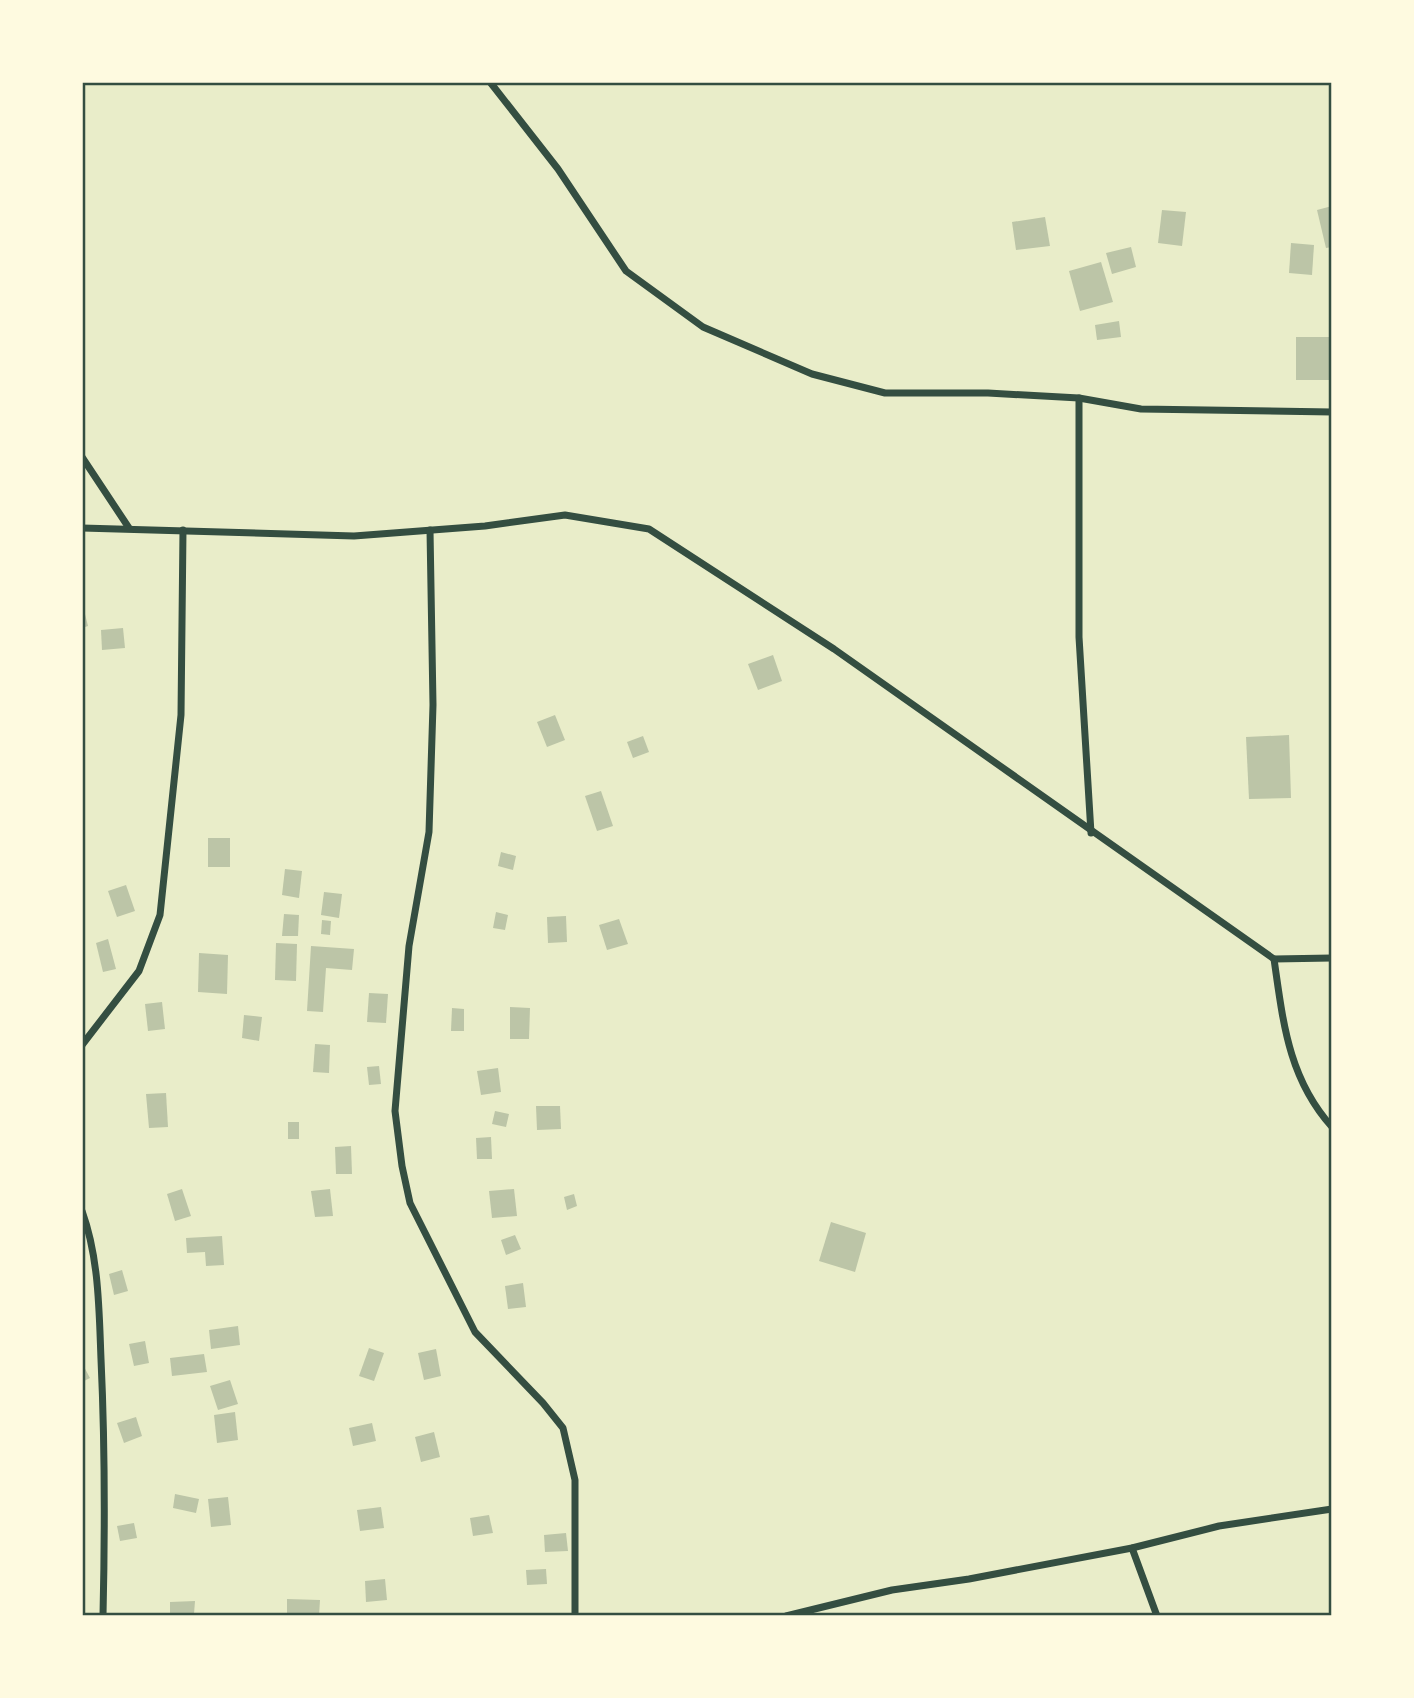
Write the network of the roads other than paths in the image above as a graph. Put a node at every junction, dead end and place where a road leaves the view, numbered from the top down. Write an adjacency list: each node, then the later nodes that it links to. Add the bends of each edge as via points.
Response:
1 (490, 82): 2 (street, via 558,169 626,271 703,327 812,374 885,393)
2 (1079, 398): 3 (street, via 1141,409); 9 (street, via 1079,637)
3 (1332, 412)
4 (82, 457): 6 (street)
5 (82, 528): 6 (street)
6 (129, 528): 7 (street)
7 (183, 530): 8 (street, via 354,536); 12 (street, via 181,715 160,915 139,971)
8 (430, 530): 9 (street, via 565,515 649,529 834,649); 18 (street, via 433,705 429,832 409,946 395,1111 402,1166 410,1203 475,1332 563,1428 575,1480)
9 (1091, 833): 11 (street)
10 (1332, 958): 11 (street)
11 (1274, 959): 13 (street, via 1286,1044 1314,1108)
12 (82, 1045)
13 (1332, 1127)
14 (82, 1211): 17 (street, via 90,1234 99,1303 106,1480)
15 (1332, 1509): 16 (street, via 1219,1526)
16 (1132, 1548): 19 (street, via 892,1590); 20 (street)
17 (103, 1616)
18 (575, 1616)
19 (786, 1616)
20 (1157, 1616)

